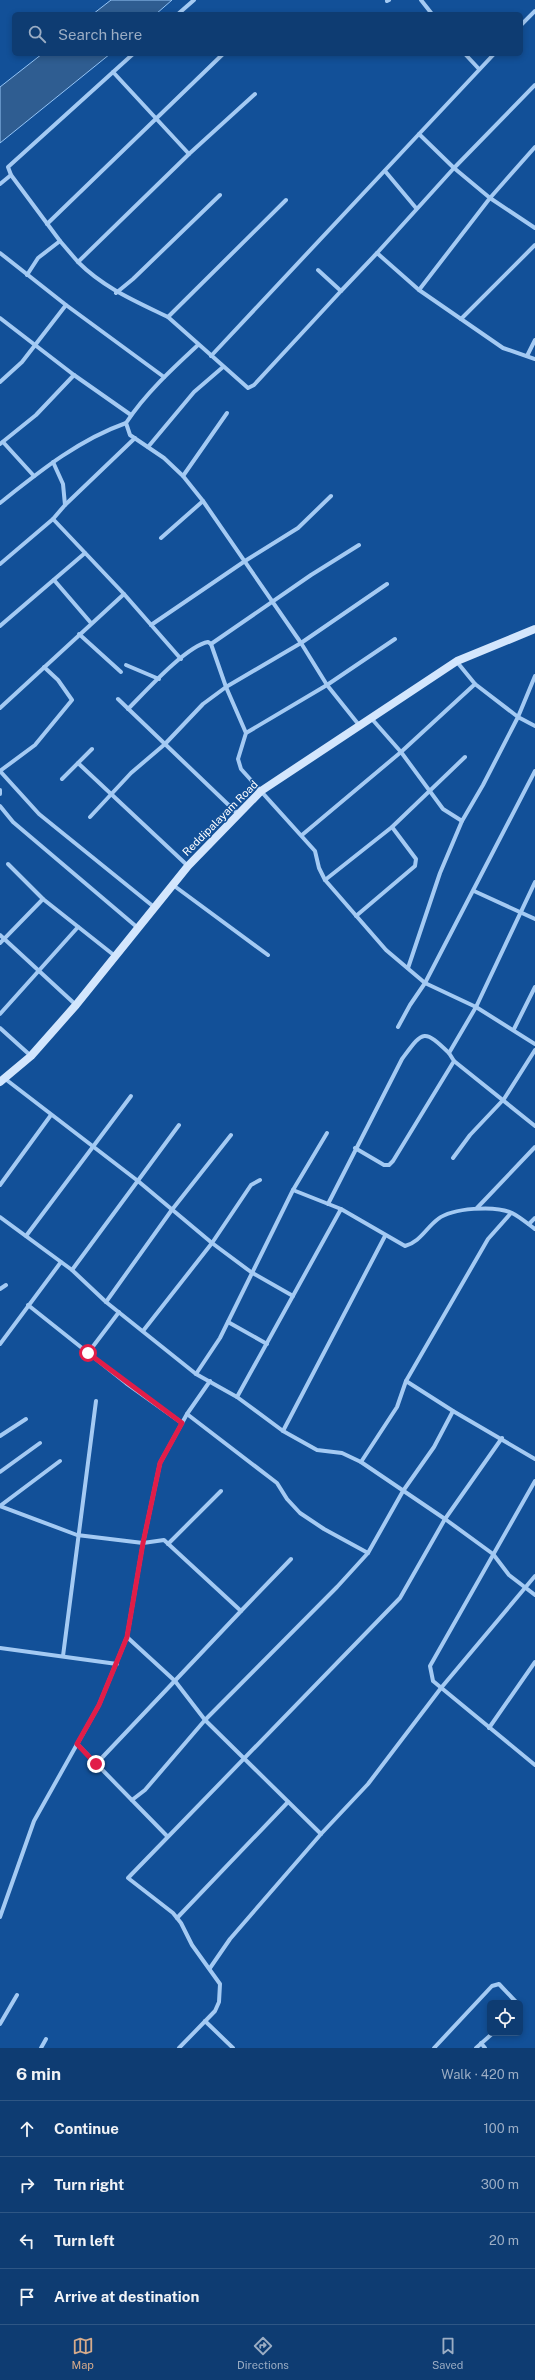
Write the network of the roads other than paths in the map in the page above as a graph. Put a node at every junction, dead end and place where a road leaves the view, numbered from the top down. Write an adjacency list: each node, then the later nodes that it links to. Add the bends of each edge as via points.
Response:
1 (194, 0): 4 (street)
2 (421, 0): 5 (street)
3 (535, 11): 6 (street)
4 (180, 12)
5 (430, 12)
6 (523, 23)
7 (131, 56): 12 (street)
8 (220, 56): 15 (street)
9 (467, 56): 11 (street)
10 (492, 56): 11 (street)
11 (479, 69): 16 (street)
12 (113, 72): 15 (street); 21 (street, via 8,167)
13 (535, 85): 19 (street)
14 (255, 94): 18 (street)
15 (155, 118): 18 (street); 27 (street)
16 (419, 134): 19 (street); 20 (street)
17 (535, 147): 24 (street)
18 (189, 154): 33 (street)
19 (454, 168): 24 (street); 26 (street)
20 (385, 171): 26 (street); 46 (street)
21 (11, 175): 22 (street); 27 (street)
22 (0, 184)
23 (220, 195): 38 (street)
24 (490, 198): 28 (street); 36 (street)
25 (286, 200): 40 (street)
26 (416, 208): 31 (street)
27 (47, 224): 29 (street)
28 (535, 228)
29 (60, 241): 33 (street); 35 (street, via 38,258)
30 (535, 245): 42 (street)
31 (377, 253): 36 (street); 37 (street)
32 (1, 254): 35 (street)
33 (78, 262): 38 (street)
34 (318, 270): 37 (street)
35 (27, 275): 39 (street)
36 (419, 290): 42 (street)
37 (341, 291): 49 (street, via 254,385 248,388 242,385)
38 (116, 293): 40 (street)
39 (66, 305): 45 (street); 51 (street)
40 (168, 317): 44 (street)
41 (0, 318): 45 (street)
42 (461, 319): 47 (street, via 503,348)
43 (535, 340): 47 (street)
44 (198, 345): 46 (street); 51 (street)
45 (34, 346): 50 (street); 52 (street, via 22,362)
46 (211, 356): 49 (street)
47 (527, 356): 48 (street)
48 (535, 359)
49 (222, 367): 58 (street, via 194,392)
50 (74, 375): 53 (street); 57 (street, via 36,415)
51 (164, 377): 53 (street)
52 (0, 382)
53 (131, 414): 55 (street)
54 (227, 414): 61 (street)
55 (126, 423): 56 (street, via 130,435); 59 (street, via 96,436)
56 (135, 438): 58 (street); 65 (street)
57 (2, 443): 60 (street)
58 (148, 447): 61 (street)
59 (53, 462): 60 (street); 65 (street, via 62,484)
60 (34, 476): 64 (street)
61 (183, 476): 63 (street)
62 (331, 496): 70 (street, via 298,528)
63 (204, 501): 67 (street); 70 (street)
64 (0, 503)
65 (66, 505): 66 (street)
66 (53, 519): 69 (street); 71 (street)
67 (161, 538)
68 (359, 544): 75 (street)
69 (85, 553): 72 (street); 74 (street)
70 (245, 561): 75 (street); 77 (street)
71 (0, 564)
72 (54, 580): 76 (street); 78 (street)
73 (386, 584): 82 (street)
74 (124, 594): 76 (street); 77 (street)
75 (272, 601): 82 (street); 83 (street)
76 (91, 623): 80 (street)
77 (151, 625): 84 (street)
78 (0, 626)
79 (535, 629): 85 (main road, Reddipalayam Road)
80 (79, 634): 87 (street); 88 (street)
81 (395, 639): 92 (street)
82 (301, 642): 92 (street); 93 (street)
83 (211, 644): 84 (street, via 202,643); 93 (street)
84 (180, 659): 90 (street)
85 (457, 661): 91 (street); 98 (main road, Reddipalayam Road)
86 (126, 665): 90 (street)
87 (44, 667): 95 (street); 107 (street, via 58,680 72,700 34,745)
88 (120, 672)
89 (535, 676): 97 (street)
90 (159, 679): 96 (street)
91 (475, 684): 97 (street); 104 (street)
92 (327, 685): 99 (street); 101 (street)
93 (226, 687): 101 (street); 102 (street, via 203,704)
94 (118, 699): 96 (street)
95 (0, 708)
96 (128, 709): 102 (street)
97 (518, 717): 100 (street); 118 (street)
98 (370, 718): 99 (main road, Reddipalayam Road); 104 (street)
99 (359, 725): 111 (main road, Reddipalayam Road)
100 (535, 726)
101 (246, 732): 111 (street, via 238,759 241,769)
102 (165, 744): 114 (street, via 131,773); 116 (street)
103 (92, 749): 106 (street)
104 (401, 752): 112 (street); 120 (street)
105 (465, 757): 112 (street)
106 (78, 763): 109 (street); 114 (street)
107 (0, 771): 128 (street, via 39,814)
108 (535, 771): 126 (street)
109 (62, 779)
110 (0, 790): 113 (street)
111 (262, 791): 116 (main road, Reddipalayam Road); 120 (street)
112 (429, 792): 118 (street, via 443,809); 119 (street)
113 (0, 794)
114 (112, 795): 117 (street); 122 (street)
115 (0, 806): 133 (street, via 13,822)
116 (238, 814): 122 (main road, Reddipalayam Road)
117 (90, 817)
118 (462, 821): 139 (street, via 440,874)
119 (392, 827): 123 (street); 130 (street, via 416,859 415,866)
120 (302, 835): 123 (street, via 315,850)
121 (8, 864): 127 (street)
122 (188, 866): 125 (main road, Reddipalayam Road)
123 (325, 880): 130 (street)
124 (535, 882): 129 (street)
125 (173, 884): 128 (main road, Reddipalayam Road); 137 (street)
126 (474, 891): 129 (street); 141 (street)
127 (43, 899): 132 (street); 135 (street)
128 (154, 907): 133 (main road, Reddipalayam Road)
129 (520, 912): 131 (street); 144 (street)
130 (356, 916): 139 (street, via 386,950)
131 (535, 919)
132 (78, 927): 138 (street); 140 (street)
133 (138, 928): 138 (main road, Reddipalayam Road)
134 (0, 935): 135 (street)
135 (4, 938): 136 (street); 140 (street)
136 (0, 943)
137 (268, 955)
138 (116, 957): 143 (main road, Reddipalayam Road)
139 (408, 968): 141 (street)
140 (40, 971): 143 (street); 145 (street)
141 (425, 983): 144 (street); 146 (street)
142 (535, 987): 148 (street)
143 (76, 1005): 152 (main road, Reddipalayam Road)
144 (476, 1008): 148 (street); 151 (street)
145 (0, 1014)
146 (398, 1027)
147 (0, 1028): 152 (street)
148 (514, 1029): 149 (street)
149 (535, 1044)
150 (535, 1050): 156 (street)
151 (449, 1053): 153 (street); 164 (street, via 431,1036 424,1035 416,1040 402,1060)
152 (31, 1056): 154 (main road, Reddipalayam Road)
153 (454, 1061): 156 (street); 164 (street, via 394,1161 384,1165)
154 (2, 1080): 157 (street)
155 (131, 1096): 162 (street)
156 (504, 1099): 159 (street); 165 (street)
157 (51, 1115): 162 (street); 168 (street)
158 (179, 1125): 167 (street)
159 (535, 1126)
160 (327, 1133): 169 (street)
161 (231, 1135): 173 (street)
162 (93, 1147): 167 (street); 179 (street)
163 (535, 1147): 171 (street)
164 (355, 1148): 170 (street)
165 (453, 1158)
166 (260, 1180): 181 (street, via 251,1186)
167 (138, 1181): 173 (street); 183 (street)
168 (0, 1185)
169 (293, 1190): 170 (street); 184 (street)
170 (328, 1204): 172 (street)
171 (477, 1208): 174 (street); 180 (street, via 446,1213 412,1244 405,1246)
172 (341, 1209): 180 (street); 187 (street)
173 (170, 1211): 181 (street); 188 (street)
174 (511, 1212): 177 (street); 198 (street, via 488,1239)
175 (0, 1217): 179 (street)
176 (535, 1218): 177 (street)
177 (529, 1224): 178 (street)
178 (535, 1229)
179 (26, 1236): 182 (street)
180 (385, 1236): 205 (street)
181 (212, 1243): 184 (street); 192 (street)
182 (61, 1262): 183 (street); 189 (street)
183 (72, 1270): 188 (street)
184 (251, 1272): 187 (street); 191 (street)
185 (6, 1285): 186 (street)
186 (0, 1289)
187 (293, 1296): 194 (street)
188 (106, 1302): 190 (street)
189 (28, 1305): 193 (street); 195 (street)
190 (119, 1312): 192 (street); 195 (street)
191 (228, 1322): 194 (street); 196 (street)
192 (143, 1331): 196 (street)
193 (0, 1344)
194 (267, 1344): 199 (street)
195 (88, 1353): 204 (street)
196 (196, 1374): 197 (street)
197 (210, 1380): 199 (street); 202 (street)
198 (406, 1381): 201 (street); 211 (street, via 397,1407)
199 (237, 1397): 205 (street)
200 (96, 1401): 218 (street)
201 (453, 1411): 207 (street); 215 (street, via 434,1447)
202 (187, 1414): 204 (street); 221 (street, via 277,1483 286,1499 300,1513)
203 (26, 1419): 206 (street)
204 (182, 1423): 219 (street, via 160,1463)
205 (282, 1431): 211 (street, via 317,1450 342,1453)
206 (0, 1436)
207 (502, 1438): 209 (street); 217 (street)
208 (40, 1443): 212 (street)
209 (535, 1458)
210 (60, 1461): 216 (street)
211 (361, 1462): 215 (street)
212 (0, 1472)
213 (535, 1481): 222 (street)
214 (221, 1491): 220 (street)
215 (403, 1491): 217 (street); 221 (street)
216 (0, 1506): 218 (street)
217 (445, 1518): 222 (street); 238 (street, via 400,1598)
218 (77, 1535): 219 (street); 230 (street)
219 (143, 1543): 220 (street, via 164,1540); 228 (street)
220 (168, 1544): 227 (street)
221 (368, 1553): 235 (street, via 338,1587)
222 (493, 1554): 225 (street, via 509,1575); 234 (street, via 430,1666 432,1681)
223 (291, 1559): 227 (street)
224 (535, 1576): 225 (street)
225 (526, 1589): 226 (street); 234 (street)
226 (535, 1595)
227 (241, 1612): 233 (street)
228 (127, 1637): 232 (street); 233 (street)
229 (0, 1648): 230 (street)
230 (63, 1656): 232 (street)
231 (535, 1662): 236 (street)
232 (117, 1664): 237 (street, via 99,1705)
233 (175, 1681): 235 (street); 239 (street)
234 (441, 1688): 236 (street); 243 (street, via 368,1784)
235 (206, 1720): 238 (street); 241 (street, via 145,1790)
236 (489, 1728): 240 (street)
237 (77, 1744): 239 (street); 245 (street, via 34,1821)
238 (243, 1758): 242 (street); 244 (street)
239 (96, 1764): 241 (street)
240 (535, 1765)
241 (132, 1800): 244 (street)
242 (288, 1802): 243 (street); 246 (street)
243 (321, 1834): 247 (street, via 230,1939)
244 (167, 1836): 246 (street, via 128,1878)
245 (0, 1918)
246 (177, 1918): 247 (street, via 192,1945)
247 (210, 1968): 250 (street, via 220,1984 219,2002 215,2011)
248 (17, 1995): 251 (street)
249 (514, 2000): 258 (street, via 499,1984 492,1986)
250 (205, 2021): 256 (street); 257 (street)
251 (0, 2024)
252 (490, 2036): 254 (street)
253 (46, 2039): 255 (street)
254 (482, 2043): 259 (street); 260 (street)
255 (41, 2048)
256 (179, 2048)
257 (233, 2048)
258 (434, 2048)
259 (476, 2048)
260 (485, 2048)

